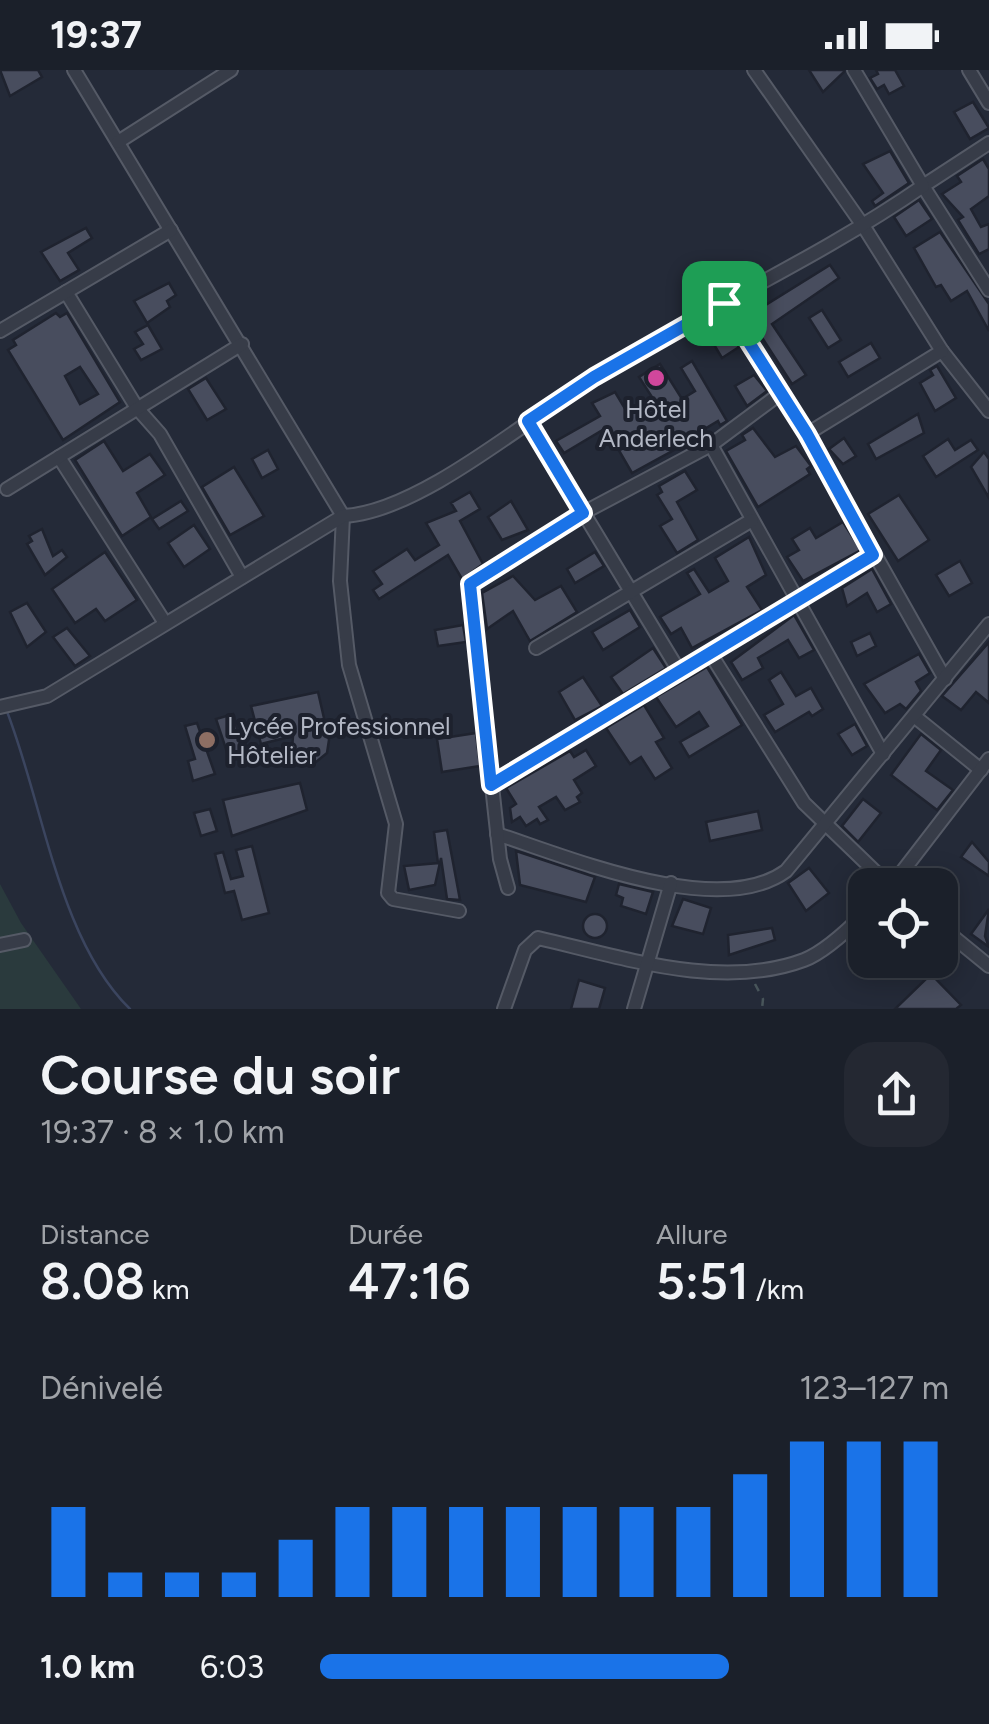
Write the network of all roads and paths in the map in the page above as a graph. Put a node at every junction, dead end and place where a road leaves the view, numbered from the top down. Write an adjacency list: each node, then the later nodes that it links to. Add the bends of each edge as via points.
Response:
1 (74, 70): 7 (street)
2 (231, 70): 7 (street)
3 (754, 70): 10 (street)
4 (854, 70): 9 (street)
5 (970, 70): 6 (street)
6 (989, 103)
7 (118, 142): 11 (street)
8 (989, 143): 9 (street)
9 (923, 186): 10 (street); 12 (street)
10 (864, 227): 15 (street); 18 (street)
11 (171, 230): 14 (street); 17 (street)
12 (983, 264): 13 (street)
13 (989, 290)
14 (66, 292): 16 (street); 20 (street)
15 (724, 303): 19 (street); 22 (street)
16 (0, 332)
17 (242, 344): 20 (street); 28 (street)
18 (942, 351): 21 (street); 23 (street)
19 (782, 393): 23 (street); 24 (street)
20 (137, 408): 25 (street); 31 (street, via 160,434)
21 (989, 411)
22 (528, 421): 27 (street); 28 (street, via 425,487 368,515)
23 (807, 434): 30 (street)
24 (711, 445): 27 (street); 29 (street)
25 (59, 457): 26 (street); 34 (street)
26 (7, 489)
27 (583, 513): 32 (street); 44 (street, via 470,584)
28 (343, 516): 31 (street); 51 (street, via 340,581 349,666 396,824 388,893)
29 (752, 520): 32 (street); 33 (street)
30 (873, 555): 33 (street); 39 (street)
31 (242, 577): 34 (street)
32 (630, 592): 36 (street); 38 (street)
33 (797, 600): 37 (street); 42 (street)
34 (165, 623): 40 (street, via 47,696)
35 (989, 624): 39 (street)
36 (536, 648)
37 (710, 652): 38 (street); 45 (street, via 804,803)
38 (678, 671): 44 (street)
39 (945, 679): 41 (street)
40 (0, 708)
41 (914, 716): 42 (street); 43 (street)
42 (883, 754): 45 (street)
43 (985, 765): 48 (street)
44 (491, 785): 46 (street)
45 (824, 824): 47 (street); 49 (street, via 766,885 742,890)
46 (497, 834): 49 (street); 50 (street)
47 (872, 868)
48 (904, 868)
49 (671, 884): 56 (street)
50 (508, 888)
51 (459, 912)
52 (848, 926): 58 (street, via 807,959)
53 (24, 940): 55 (street)
54 (958, 941): 57 (street)
55 (0, 945)
56 (646, 963): 58 (street); 59 (street, via 538,938 526,950); 60 (street)
57 (989, 966)
58 (746, 969): 61 (path)
59 (504, 1009)
60 (634, 1009)
61 (762, 1009)

